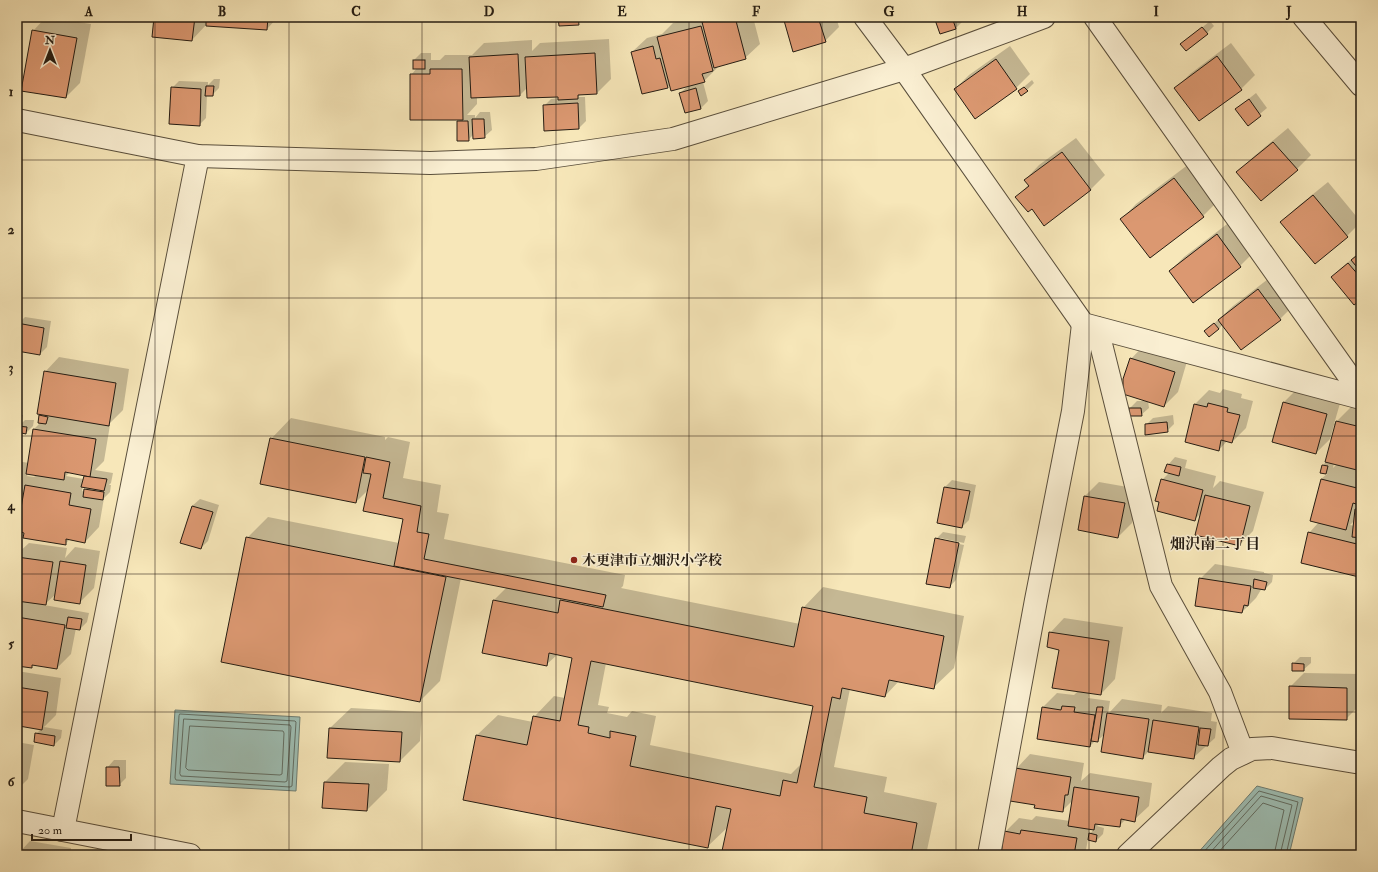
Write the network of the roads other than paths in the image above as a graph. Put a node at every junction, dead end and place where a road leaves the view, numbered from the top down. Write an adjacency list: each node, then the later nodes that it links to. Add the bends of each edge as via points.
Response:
1 (865, 17): 5 (street)
2 (1044, 17): 5 (street)
3 (1095, 17): 10 (street)
4 (1304, 17): 6 (street)
5 (904, 69): 8 (street, via 674,140 536,159 430,163); 9 (street)
6 (1361, 84)
7 (17, 120): 8 (street)
8 (198, 156): 15 (street)
9 (1090, 326): 11 (street); 12 (street, via 1161,586 1220,692); 17 (street)
10 (1361, 393)
11 (1361, 398)
12 (1243, 753): 13 (street, via 1252,749 1272,748); 18 (street, via 1221,767)
13 (1361, 763)
14 (17, 821): 15 (street)
15 (63, 830): 16 (street)
16 (190, 855)
17 (989, 855)
18 (1128, 855)

